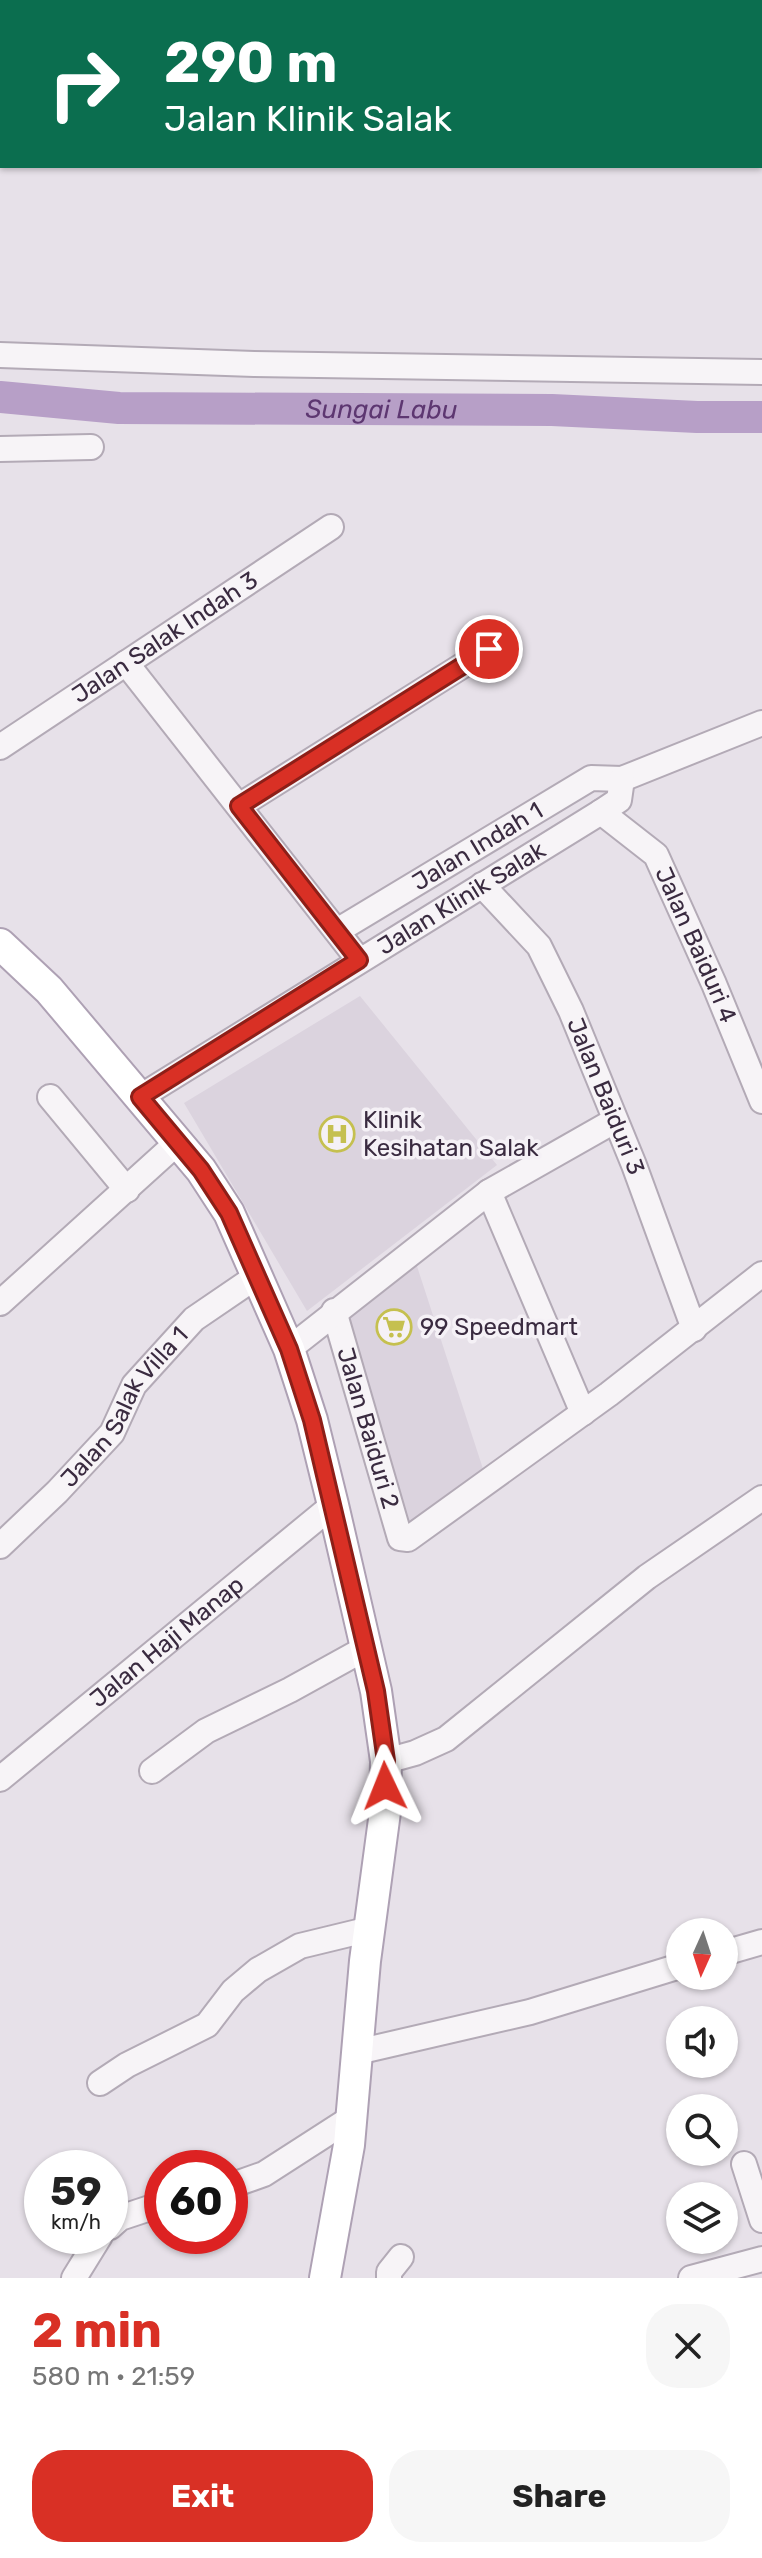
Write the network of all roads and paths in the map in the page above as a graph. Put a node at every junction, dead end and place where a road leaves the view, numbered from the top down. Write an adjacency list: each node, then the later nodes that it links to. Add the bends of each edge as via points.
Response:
1 (0, 355): 2 (street)
2 (762, 372)
3 (91, 447): 4 (street)
4 (0, 449)
5 (331, 527): 7 (street, Jalan Salak Indah 3)
6 (489, 649): 11 (street)
7 (126, 663): 9 (street, Jalan Salak Indah 3); 11 (street)
8 (762, 723): 10 (street)
9 (0, 747)
10 (614, 797): 12 (street, Jalan Klinik Salak); 13 (street, Jalan Indah 1, via 591,778); 18 (street, Jalan Baiduri 4, via 656,855)
11 (239, 806): 13 (street)
12 (482, 885): 15 (street, Jalan Klinik Salak); 19 (street, Jalan Baiduri 3, via 539,946)
13 (337, 931): 15 (street)
14 (0, 944): 17 (main road, via 49,990)
15 (359, 960): 17 (street, Jalan Klinik Salak)
16 (50, 1097): 21 (street)
17 (140, 1097): 20 (main road)
18 (762, 1101)
19 (614, 1121): 22 (street); 27 (street, Jalan Baiduri 3)
20 (178, 1142): 21 (street); 24 (main road, via 229,1213)
21 (127, 1190): 25 (street)
22 (489, 1192): 26 (street); 29 (street)
23 (762, 1274): 27 (street)
24 (257, 1276): 28 (main road); 32 (street, Jalan Salak Villa 1, via 194,1319 134,1385 112,1433)
25 (0, 1303)
26 (334, 1311): 28 (street); 29 (street, Jalan Baiduri 2, via 400,1538 408,1539)
27 (694, 1329): 29 (street)
28 (289, 1349): 31 (main road)
29 (583, 1413)
30 (762, 1498): 34 (street, via 647,1577 446,1739)
31 (333, 1505): 33 (main road); 36 (street, Jalan Haji Manap)
32 (0, 1546)
33 (366, 1648): 34 (main road); 35 (street, via 206,1731)
34 (386, 1761): 37 (main road)
35 (152, 1771)
36 (0, 1779)
37 (370, 1929): 41 (main road); 42 (street, via 300,1946 233,1991 207,2025)
38 (762, 1942): 39 (street)
39 (738, 1949)
40 (666, 1970): 41 (street, via 530,2012)
41 (357, 2052): 43 (main road)
42 (100, 2083)
43 (351, 2118): 45 (street); 50 (main road)
44 (744, 2164): 46 (street)
45 (248, 2180)
46 (762, 2220)
47 (89, 2254): 49 (street)
48 (762, 2259): 51 (street)
49 (74, 2278)
50 (325, 2278)
51 (691, 2278)

